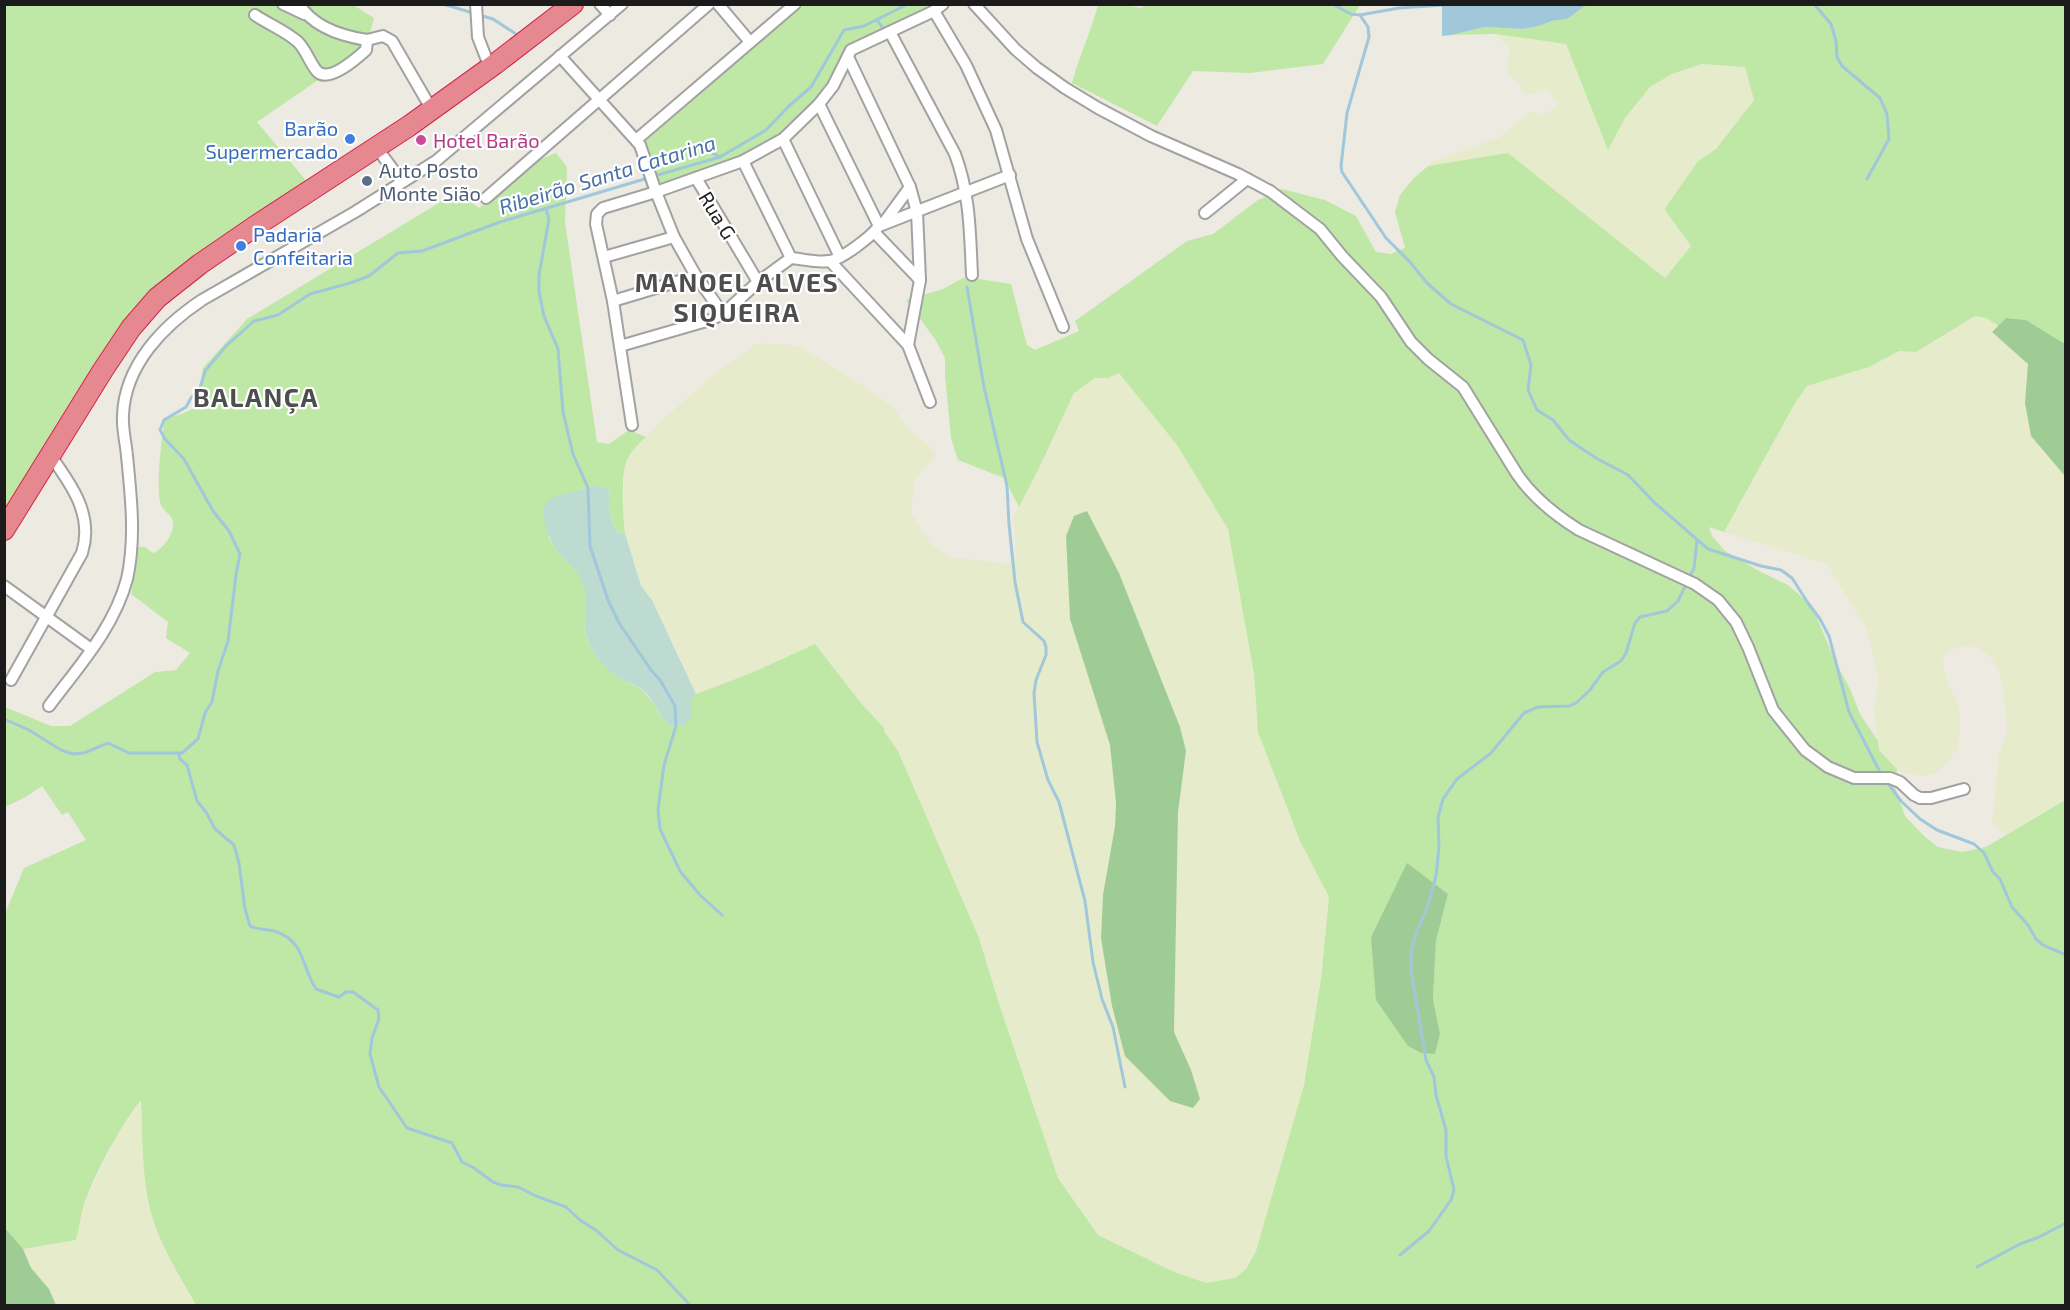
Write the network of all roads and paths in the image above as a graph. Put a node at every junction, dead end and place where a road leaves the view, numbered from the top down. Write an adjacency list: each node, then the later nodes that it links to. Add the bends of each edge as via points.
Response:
1 (283, 4): 11 (street)
2 (476, 4): 19 (street, via 478,37)
3 (573, 4): 19 (highway)
4 (600, 4): 13 (street)
5 (622, 4): 13 (street)
6 (709, 4): 20 (street)
7 (718, 4): 16 (street)
8 (795, 4): 16 (street)
9 (974, 4): 29 (street, via 1015,49 1065,88 1151,136)
10 (938, 8): 14 (street); 27 (street, via 996,130)
11 (302, 9): 15 (street, via 331,30)
12 (255, 15): 15 (street, via 298,42 317,72 324,76 366,50)
13 (610, 15): 17 (street)
14 (890, 32): 18 (street, via 851,50); 33 (street, via 955,154)
15 (367, 40): 22 (street, via 383,36 392,41)
16 (750, 42): 24 (street)
17 (560, 56): 20 (street); 30 (street, via 447,154)
18 (848, 57): 21 (street); 32 (street)
19 (490, 68): 22 (highway)
20 (600, 98): 24 (street); 34 (street)
21 (819, 104): 23 (street); 37 (street)
22 (432, 110): 25 (highway)
23 (783, 139): 26 (street); 41 (street)
24 (636, 140): 31 (street)
25 (377, 148): 30 (street); 53 (highway, via 200,264 158,298 131,328)
26 (743, 160): 28 (street); 40 (street)
27 (1010, 175): 33 (street); 48 (street, via 1030,247)
28 (696, 178): 31 (street); 45 (street, Rua G)
29 (1247, 179): 36 (street); 60 (street, via 1270,191 1320,229 1381,297 1411,342 1463,387 1517,474 1542,503 1579,530 1695,584 1726,609 1736,622 1773,710 1810,754 1854,778 1890,778 1900,782 1920,798)
30 (402, 182): 57 (street, via 202,300 167,328 143,356 128,387 123,416 131,515 127,577 117,609)
31 (652, 182): 38 (street); 39 (street, via 597,214)
32 (910, 187): 35 (street); 37 (street)
33 (967, 192): 35 (street); 42 (street)
34 (486, 198)
35 (917, 212): 37 (street); 44 (street)
36 (1205, 213)
37 (879, 228): 41 (street); 44 (street)
38 (674, 237): 39 (street); 43 (street)
39 (604, 257): 46 (street)
40 (791, 258): 41 (street); 45 (street)
41 (835, 259): 49 (street)
42 (972, 275)
43 (696, 276): 46 (street); 47 (street)
44 (920, 280): 49 (street)
45 (758, 282): 47 (street)
46 (613, 301): 50 (street)
47 (723, 314): 50 (street)
48 (1063, 327)
49 (908, 345): 51 (street)
50 (620, 346): 52 (street)
51 (930, 402)
52 (632, 425)
53 (50, 455): 54 (highway); 56 (street, via 78,497 85,539 82,553)
54 (4, 530)
55 (4, 586): 56 (street)
56 (48, 616): 57 (street); 58 (street)
57 (91, 650): 59 (street)
58 (11, 681)
59 (49, 706)
60 (1964, 789)

